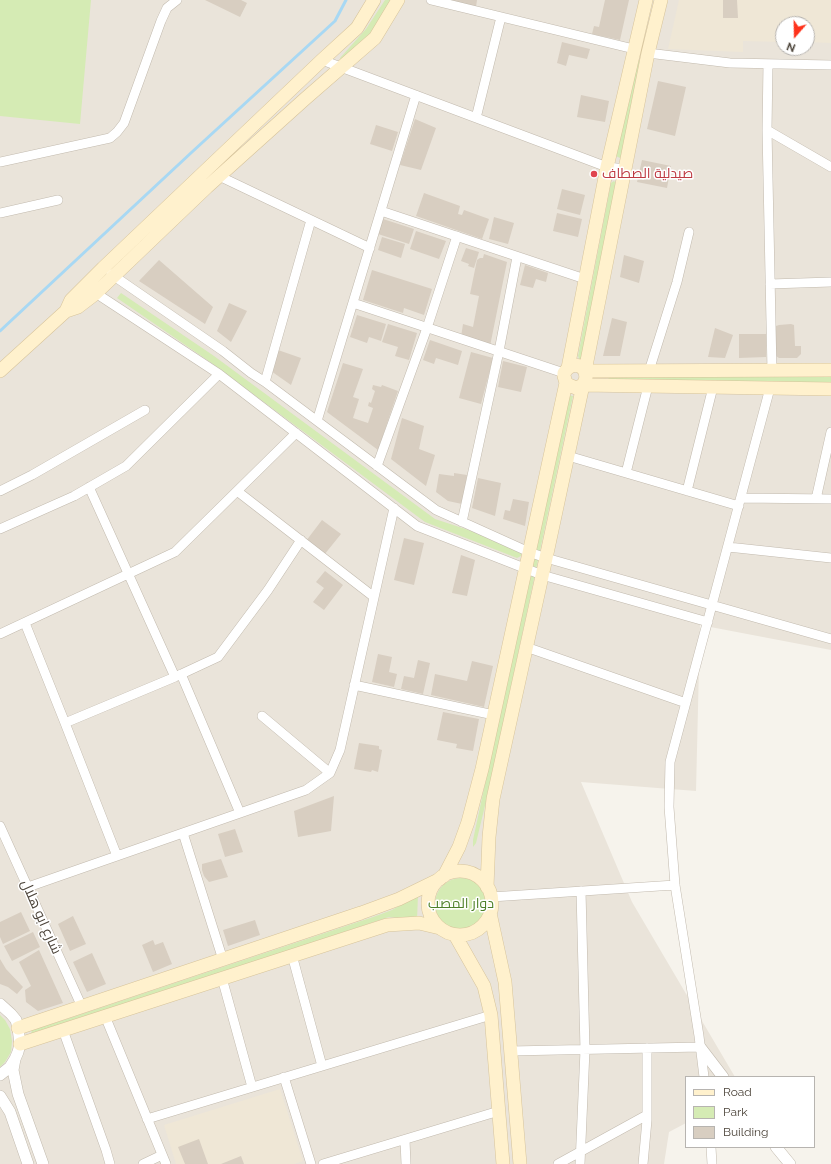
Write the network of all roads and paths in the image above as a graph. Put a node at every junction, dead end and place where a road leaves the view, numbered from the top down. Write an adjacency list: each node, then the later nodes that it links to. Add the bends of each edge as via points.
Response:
1 (177, 0): 17 (street, via 167,8 161,21 124,123 117,132 110,138)
2 (374, 0): 10 (main road, via 357,28)
3 (398, 0): 13 (main road, via 375,38)
4 (431, 0): 7 (street)
5 (646, 0): 8 (main road)
6 (661, 0): 9 (main road)
7 (501, 17): 8 (street); 15 (street)
8 (634, 49): 9 (street, via 636,56 645,56); 18 (main road)
9 (648, 53): 11 (street, via 730,63); 20 (main road)
10 (322, 60): 13 (street); 30 (main road)
11 (768, 64): 12 (street); 16 (street)
12 (831, 65)
13 (342, 67): 14 (street); 21 (main road)
14 (416, 95): 15 (street); 23 (street)
15 (476, 118): 18 (street)
16 (767, 130): 19 (street); 34 (street)
17 (0, 162)
18 (607, 167): 20 (street); 32 (main road)
19 (831, 167)
20 (626, 169): 41 (main road)
21 (219, 176): 25 (street); 31 (main road)
22 (58, 200): 24 (street)
23 (381, 211): 27 (street); 28 (street)
24 (0, 213)
25 (311, 220): 28 (street); 46 (street)
26 (689, 232): 42 (street, via 677,282)
27 (457, 236): 29 (street); 37 (street)
28 (370, 248): 36 (street)
29 (517, 257): 32 (street); 38 (street)
30 (103, 268): 31 (street); 35 (main road)
31 (114, 276): 35 (main road); 46 (street)
32 (585, 279): 45 (main road)
33 (831, 282): 34 (street)
34 (770, 284): 43 (street)
35 (90, 289): 40 (main road, via 78,307 66,311); 44 (street)
36 (353, 304): 37 (street); 53 (street)
37 (427, 328): 38 (street); 57 (street)
38 (499, 351): 45 (street); 67 (street)
39 (831, 370): 43 (main road)
40 (0, 371)
41 (585, 371): 42 (main road); 45 (main road, via 580,366 571,366); 47 (main road)
42 (649, 371): 43 (main road)
43 (772, 371)
44 (219, 374): 55 (street); 59 (street, via 126,466)
45 (566, 375): 47 (main road, via 569,385 576,388); 71 (main road)
46 (265, 382): 53 (street)
47 (583, 385): 48 (main road); 56 (main road)
48 (648, 386): 49 (main road); 58 (street)
49 (713, 387): 50 (main road); 62 (street)
50 (770, 388): 51 (main road); 65 (street)
51 (831, 389)
52 (145, 410): 60 (street)
53 (317, 421): 57 (street)
54 (831, 432): 63 (street)
55 (296, 433): 61 (street); 66 (street)
56 (568, 456): 58 (street); 72 (main road)
57 (377, 466): 67 (street, via 436,510)
58 (626, 473): 62 (street)
59 (89, 487): 68 (street); 75 (street)
60 (0, 491)
61 (237, 491): 69 (street); 75 (street, via 175,552)
62 (687, 491): 65 (street)
63 (816, 499): 64 (street); 65 (street)
64 (831, 500)
65 (740, 502): 70 (street)
66 (394, 508): 74 (street, via 427,531); 77 (street)
67 (462, 522): 71 (street)
68 (0, 529)
69 (301, 540): 77 (street); 84 (street, via 268,590 218,657)
70 (728, 547): 73 (street); 78 (street)
71 (528, 552): 72 (street); 74 (main road)
72 (546, 558): 76 (main road); 78 (street)
73 (831, 558)
74 (525, 569): 76 (street); 87 (main road)
75 (128, 574): 80 (street); 84 (street)
76 (542, 575): 79 (street); 83 (main road)
77 (374, 597): 85 (street)
78 (712, 605): 79 (street); 82 (street)
79 (708, 622): 86 (street)
80 (25, 623): 81 (street); 89 (street)
81 (0, 634)
82 (831, 639)
83 (526, 648): 86 (street); 99 (main road, via 493,799 489,837)
84 (178, 675): 89 (street); 91 (street)
85 (354, 685): 87 (street); 90 (street, via 340,750)
86 (686, 703): 96 (street, via 670,762 669,807)
87 (494, 715): 95 (main road, via 468,822)
88 (262, 716): 90 (street)
89 (65, 723): 94 (street)
90 (330, 773): 91 (street, via 306,790)
91 (240, 813): 93 (street)
92 (0, 826): 97 (street, شارع ابو هلال)
93 (183, 833): 94 (street); 104 (street)
94 (117, 856): 97 (street)
95 (442, 877): 99 (main road, via 456,872 468,873 479,878); 101 (main road, via 432,887 428,903 433,919); 104 (main road, via 399,899)
96 (675, 885): 98 (street); 113 (street)
97 (28, 887): 107 (street, شارع ابو هلال)
98 (581, 891): 99 (street); 115 (street)
99 (489, 892): 100 (main road, via 492,908)
100 (490, 913): 102 (main road, via 485,923 476,930); 116 (main road, via 505,982)
101 (440, 928): 102 (main road); 103 (main road, via 419,923 387,925)
102 (455, 935): 108 (main road, via 484,986)
103 (292, 956): 105 (main road); 118 (street)
104 (223, 960): 107 (main road)
105 (222, 978): 109 (main road); 123 (street)
106 (0, 1004): 110 (street, via 16,1020)
107 (82, 1007): 110 (main road)
108 (491, 1015): 118 (street); 125 (main road)
109 (104, 1016): 111 (main road); 127 (street)
110 (18, 1028): 112 (street)
111 (63, 1030): 112 (main road); 135 (street)
112 (20, 1044): 117 (street)
113 (700, 1047): 114 (street); 120 (street); 121 (street)
114 (647, 1048): 115 (street); 126 (street)
115 (585, 1050): 116 (street); 131 (street)
116 (511, 1052): 142 (main road)
117 (15, 1059): 119 (street); 134 (street, via 13,1070 18,1094)
118 (322, 1066): 122 (street)
119 (0, 1075)
120 (704, 1076)
121 (722, 1076)
122 (284, 1077): 123 (street); 138 (street)
123 (252, 1087): 127 (street)
124 (0, 1096): 133 (street, via 10,1112)
125 (499, 1111): 128 (street); 141 (main road)
126 (646, 1115): 131 (street); 145 (street)
127 (147, 1119): 132 (street)
128 (405, 1140): 139 (street); 140 (street)
129 (710, 1148): 146 (street)
130 (777, 1148): 147 (street)
131 (581, 1151): 143 (street); 144 (street)
132 (162, 1155): 136 (street); 137 (street)
133 (28, 1164)
134 (43, 1164)
135 (110, 1164)
136 (143, 1164)
137 (166, 1164)
138 (311, 1164)
139 (323, 1164)
140 (406, 1164)
141 (503, 1164)
142 (520, 1164)
143 (558, 1164)
144 (580, 1164)
145 (643, 1164)
146 (712, 1164)
147 (790, 1164)

